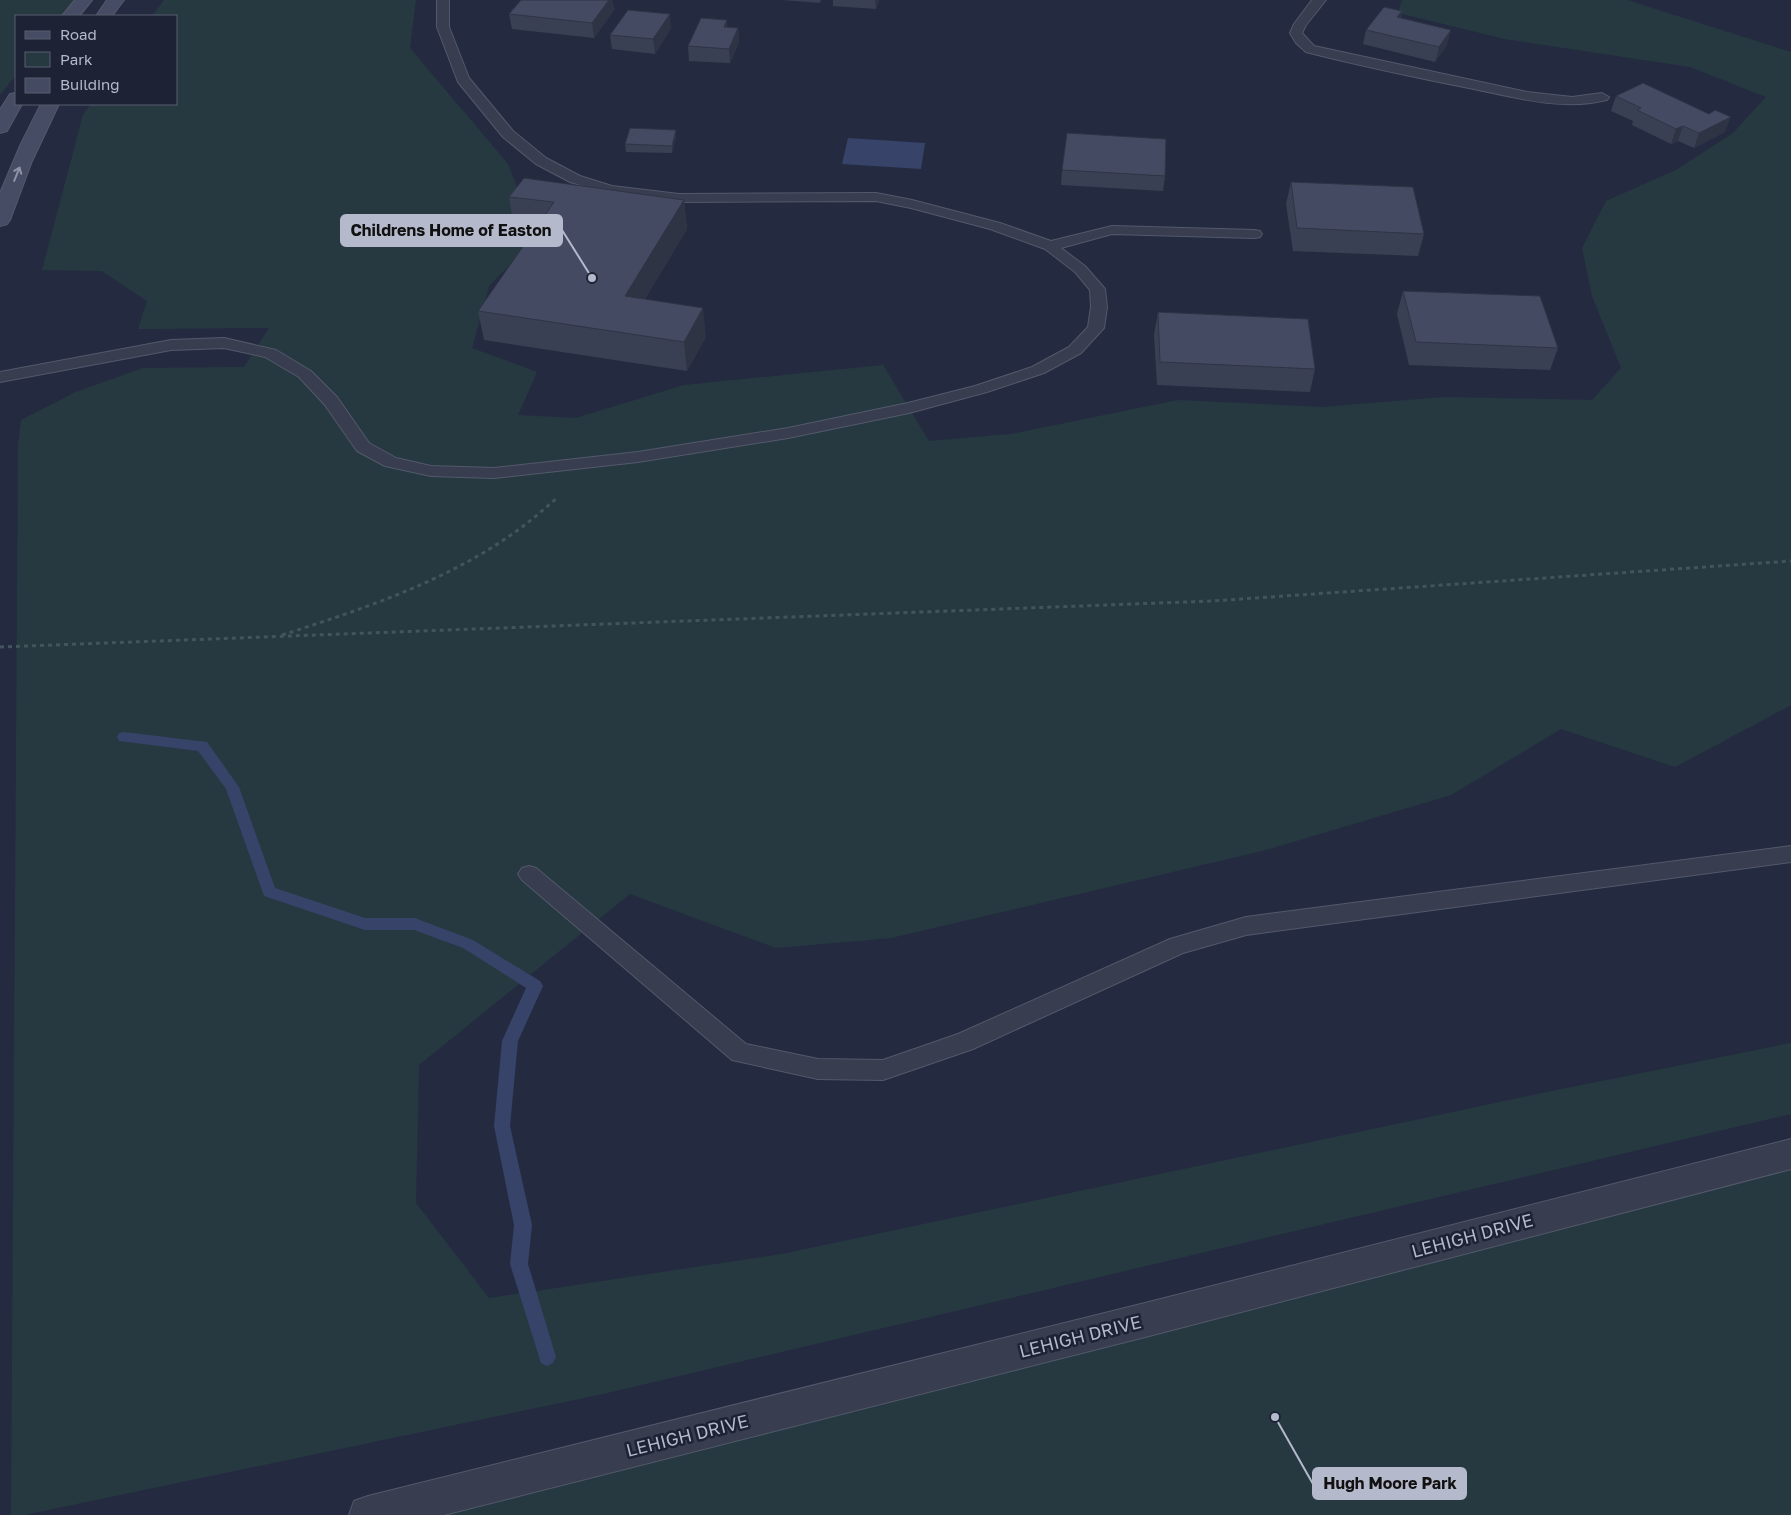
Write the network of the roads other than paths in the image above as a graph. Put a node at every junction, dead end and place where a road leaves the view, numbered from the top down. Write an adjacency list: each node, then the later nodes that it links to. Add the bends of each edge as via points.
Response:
1 (84, 0): 5 (main road)
2 (116, 0): 6 (main road)
3 (443, 0): 13 (lane, via 443,27 463,79 508,134 540,161 575,179 610,190 678,198 876,197 994,226)
4 (1318, 0): 7 (lane, via 1296,32 1310,49 1542,99 1588,101)
5 (71, 15)
6 (105, 15)
7 (1602, 97)
8 (15, 100): 10 (main road)
9 (49, 105): 11 (main road, one-way to 9, via 34,134)
10 (0, 127)
11 (0, 220)
12 (1255, 234): 13 (lane, via 1112,230)
13 (1050, 246): 14 (lane, via 1080,269 1098,289 1099,306 1096,328 1074,350 1038,370 909,408 788,433 638,457 494,473 431,471 391,462 363,447 331,401 305,374 270,353 224,343 171,345)
14 (0, 377)
15 (1791, 854): 16 (lane, via 1246,926 1178,946 965,1042 883,1070 818,1069 740,1053)
16 (529, 874)
17 (1791, 1154): 18 (street, LEHIGH DRIVE)
18 (368, 1515)

